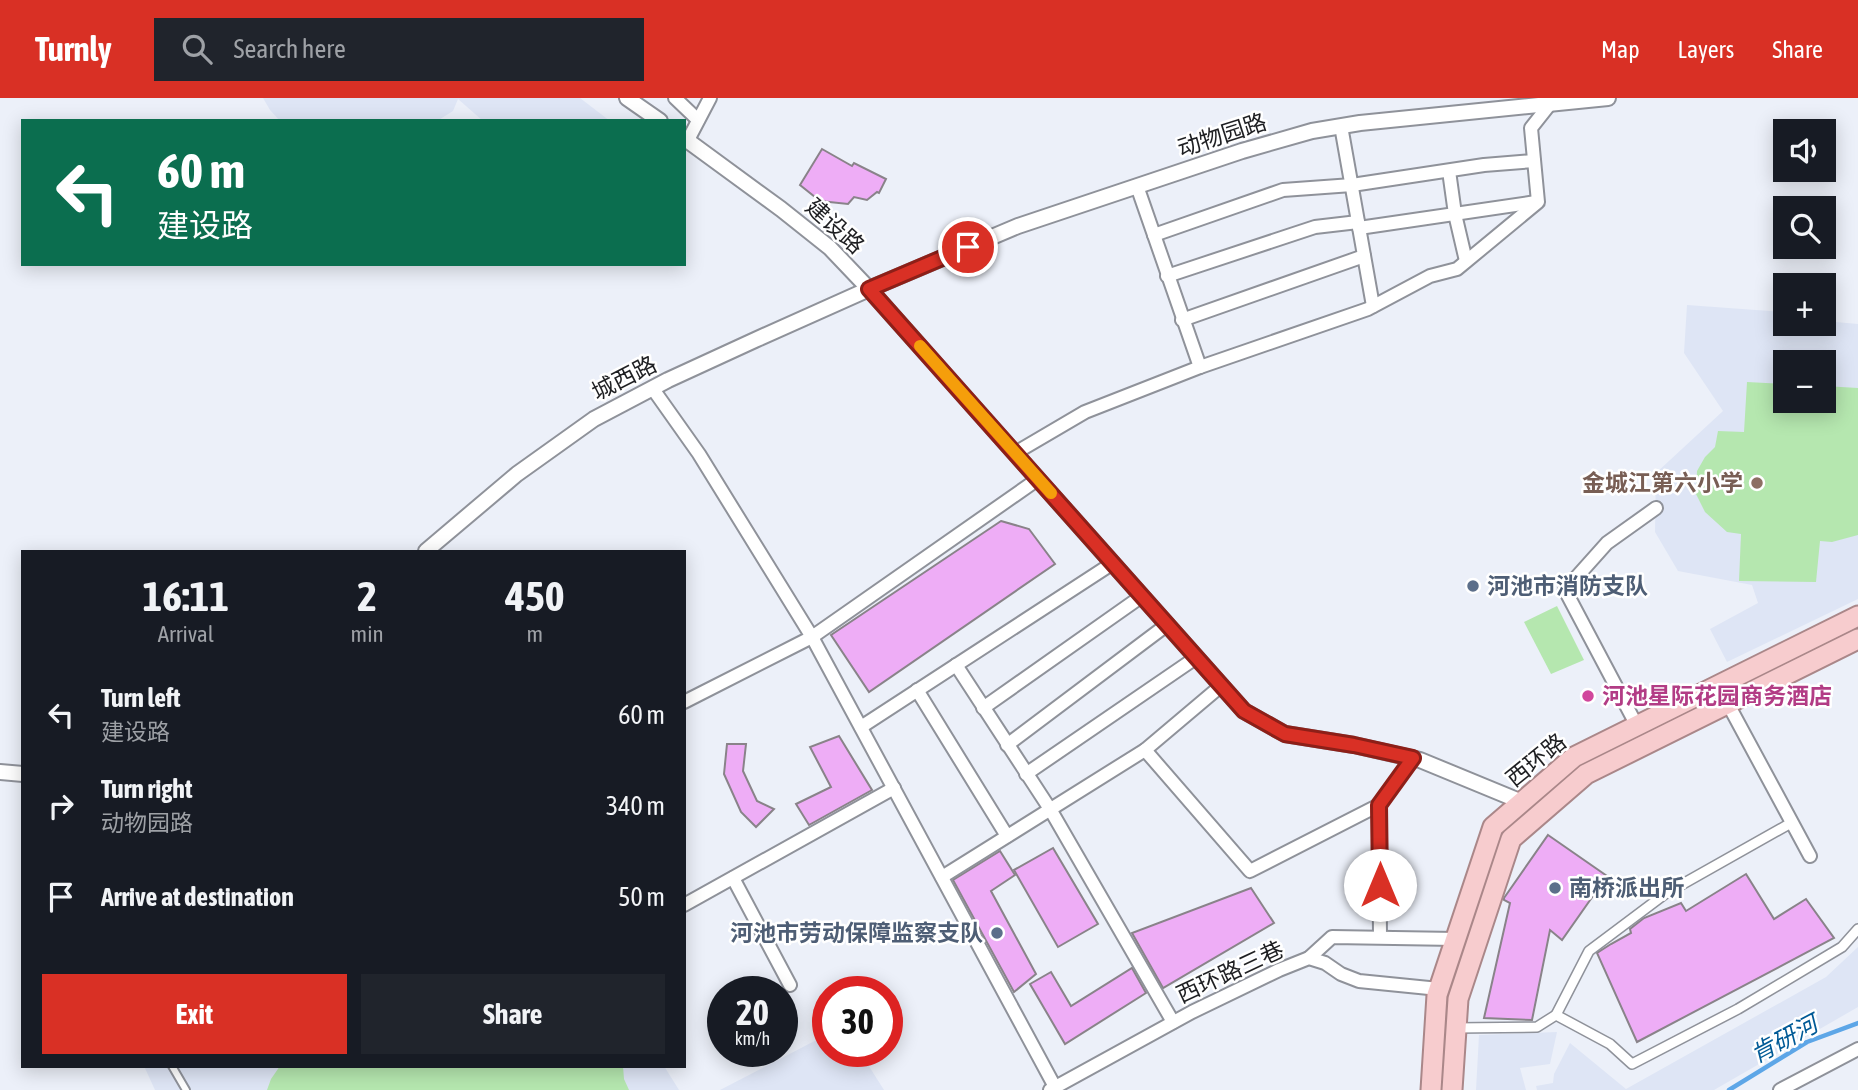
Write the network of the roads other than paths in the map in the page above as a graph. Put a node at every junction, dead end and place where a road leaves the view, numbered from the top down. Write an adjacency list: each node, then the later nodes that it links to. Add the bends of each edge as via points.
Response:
1 (627, 98): 6 (street)
2 (675, 98): 7 (street)
3 (710, 98): 7 (street)
4 (1608, 98): 5 (street, 动物园路)
5 (1550, 104): 8 (street, 动物园路); 10 (street, via 1531,128)
6 (657, 119)
7 (698, 120): 9 (street)
8 (1341, 126): 12 (street); 13 (street, 动物园路, via 1242,151)
9 (686, 139): 21 (street, 建设路, via 830,248)
10 (1534, 161): 11 (street); 14 (street)
11 (1449, 171): 12 (street); 15 (street)
12 (1352, 185): 16 (street); 17 (street, via 1283,190)
13 (1137, 186): 17 (street); 21 (street, 动物园路, via 1018,226)
14 (1538, 202): 15 (street); 19 (street)
15 (1455, 214): 16 (street); 19 (street)
16 (1359, 225): 18 (street); 20 (street, via 1315,227)
17 (1154, 235): 20 (street)
18 (1364, 256): 22 (street); 23 (street)
19 (1466, 261): 22 (street)
20 (1167, 276): 23 (street)
21 (869, 289): 25 (street, 城西路); 26 (street, 建设路)
22 (1373, 306): 24 (street)
23 (1182, 320): 24 (street)
24 (1199, 367): 26 (street, via 1085,412)
25 (653, 388): 29 (street, 城西路, via 593,419 517,474); 34 (street)
26 (1015, 453): 27 (street, 建设路)
27 (1038, 479): 30 (street, 建设路); 34 (street)
28 (1656, 508): 43 (street, via 1607,543 1565,590)
29 (427, 550)
30 (1113, 563): 31 (street, 建设路); 37 (street)
31 (1142, 596): 33 (street, 建设路); 42 (street)
32 (1858, 616): 43 (highway, 西环路)
33 (1168, 624): 36 (street, 建设路); 45 (street)
34 (813, 636): 40 (street); 44 (street)
35 (1858, 639): 41 (highway, 西环路)
36 (1197, 657): 38 (street, 建设路); 50 (street)
37 (956, 665): 39 (street); 42 (street)
38 (1222, 685): 46 (street); 47 (street, 建设路, via 1244,711 1285,734)
39 (917, 690): 44 (street); 56 (street)
40 (686, 701)
41 (1728, 704): 55 (street); 69 (highway, 西环路, via 1586,774 1511,839 1458,999)
42 (983, 708): 45 (street)
43 (1637, 726): 52 (highway, 西环路, via 1574,757)
44 (861, 727): 51 (street)
45 (1007, 745): 50 (street)
46 (1145, 750): 53 (street, via 1250,871); 54 (street)
47 (1413, 758): 52 (street, 建设路); 53 (street)
48 (0, 772): 49 (street)
49 (21, 774)
50 (1026, 774): 54 (street)
51 (894, 788): 58 (street); 59 (street)
52 (1522, 802): 63 (highway, 西环路, via 1493,827)
53 (1379, 805): 62 (street)
54 (1050, 809): 56 (street); 68 (street)
55 (1791, 824): 57 (street); 67 (street, via 1665,894 1589,951)
56 (1007, 836): 58 (street)
57 (1810, 856)
58 (942, 877): 72 (street)
59 (733, 878): 60 (street); 65 (street)
60 (686, 904)
61 (1858, 929): 67 (street, via 1842,947 1738,1009 1632,1064 1610,1044)
62 (1380, 937): 63 (street); 64 (street, via 1332,937)
63 (1456, 939): 66 (highway, 西环路)
64 (1309, 958): 66 (street, 西环路三巷, via 1359,981); 68 (street, 西环路三巷)
65 (785, 976)
66 (1439, 989): 74 (highway, 西环路)
67 (1556, 1016): 69 (street, via 1537,1027)
68 (1173, 1023): 72 (street, 西环路三巷)
69 (1456, 1028): 75 (highway, 西环路)
70 (1858, 1049): 76 (street)
71 (173, 1068): 73 (lane)
72 (1052, 1088)
73 (186, 1090)
74 (1431, 1090)
75 (1452, 1090)
76 (1780, 1090)

